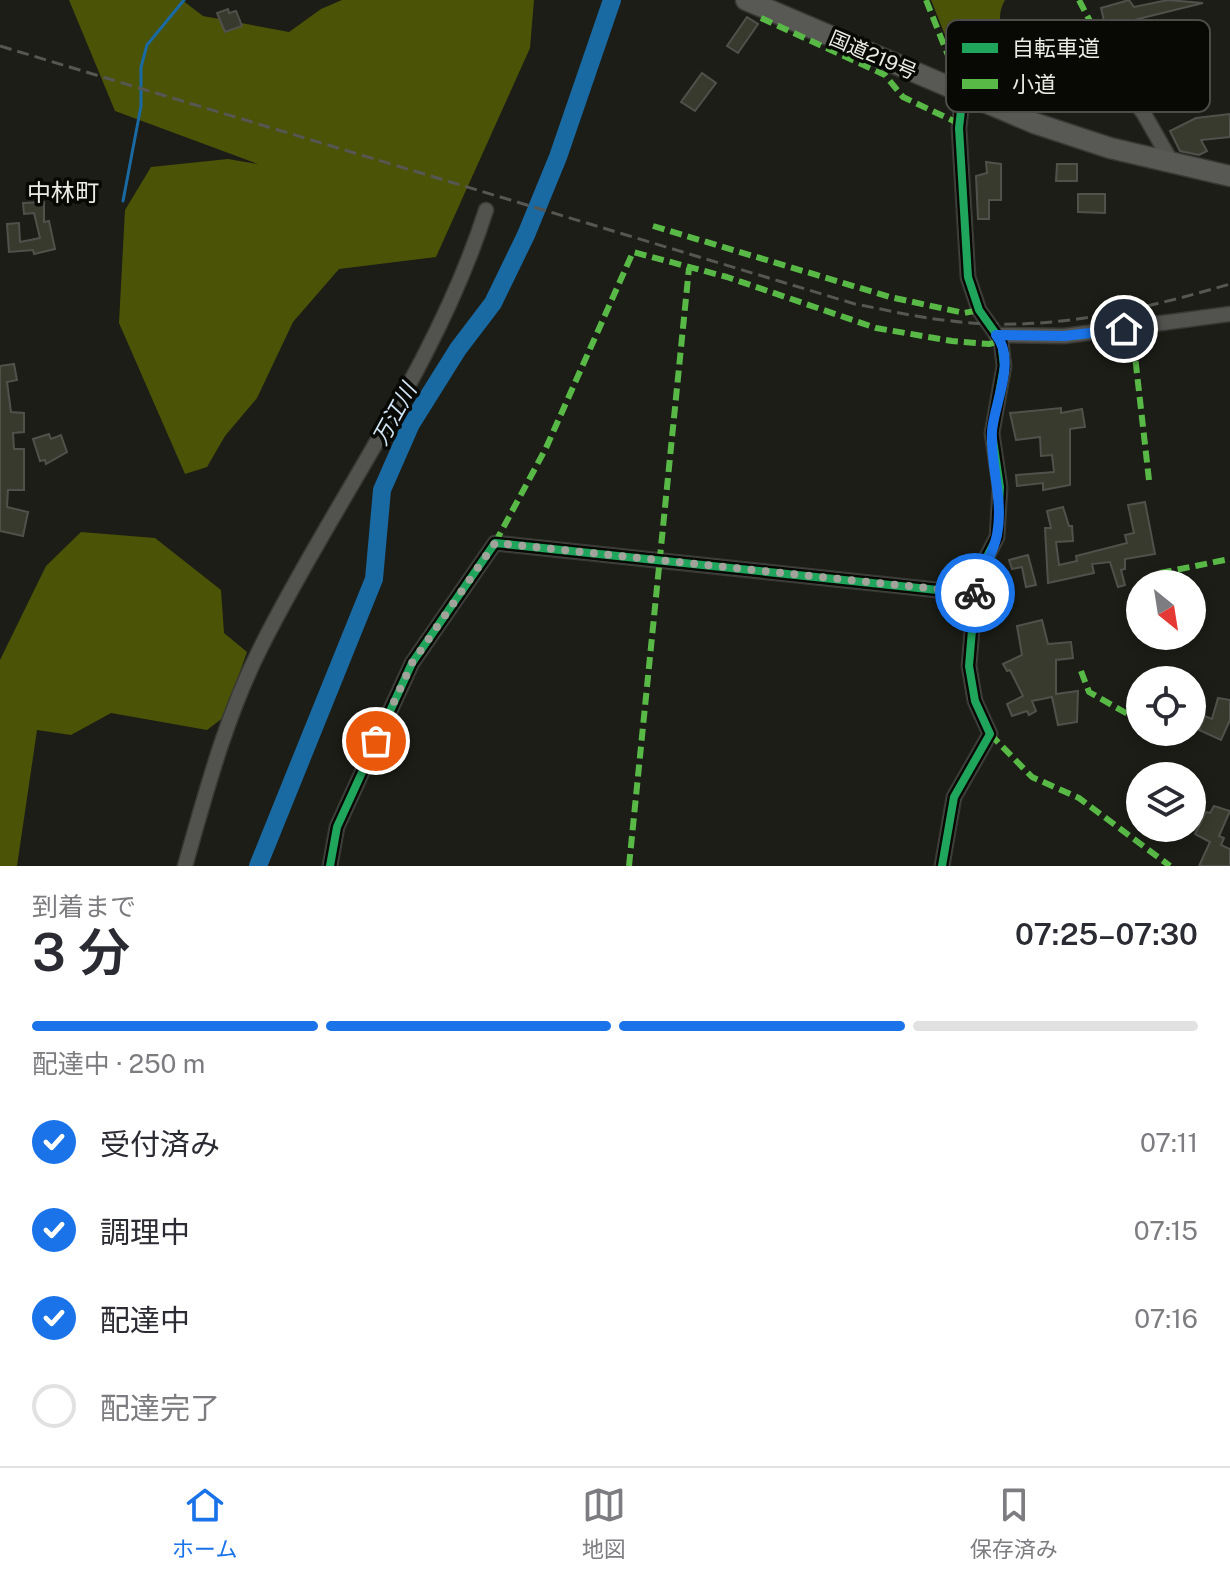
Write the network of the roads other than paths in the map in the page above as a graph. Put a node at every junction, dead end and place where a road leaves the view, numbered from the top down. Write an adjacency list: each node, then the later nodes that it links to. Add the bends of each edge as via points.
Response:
1 (746, 0): 2 (highway, 国道219号)
2 (946, 86)
3 (961, 112): 10 (street, via 968,277 979,310)
4 (1013, 112): 6 (highway, 国道219号, via 1095,143)
5 (1143, 112): 6 (street)
6 (1172, 163): 7 (highway, 国道219号)
7 (1230, 176)
8 (486, 210): 12 (street, via 466,272 401,399 260,649 233,708)
9 (1230, 314): 10 (street, via 1064,336)
10 (996, 335): 11 (street, via 1004,366 992,433 1000,487 997,537)
11 (975, 594): 13 (street, via 495,543 412,663 337,827); 14 (street, via 969,666 975,701 990,734 954,797)
12 (185, 866)
13 (330, 866)
14 (942, 866)

